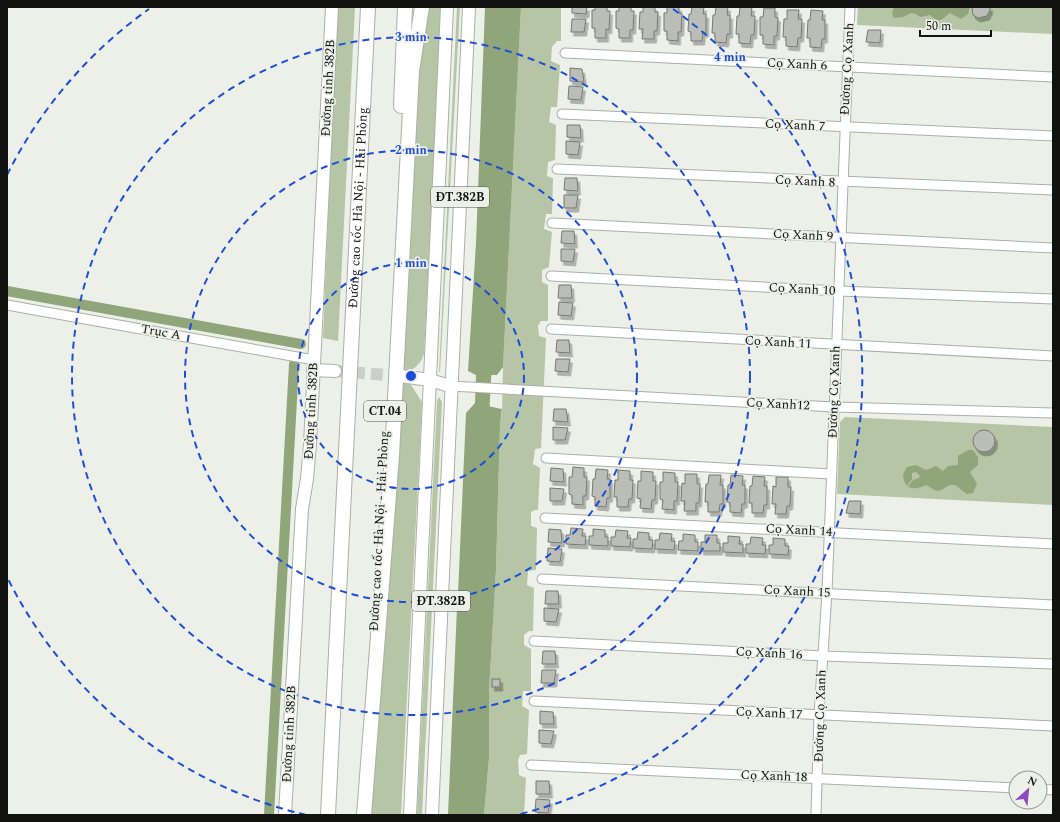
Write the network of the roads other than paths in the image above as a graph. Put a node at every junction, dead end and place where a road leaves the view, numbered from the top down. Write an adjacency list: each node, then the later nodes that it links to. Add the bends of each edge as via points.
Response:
1 (332, 7): 28 (main road, Đường tỉnh 382B)
2 (360, 7): 53 (highway, via 339,424)
3 (368, 7): 54 (highway, Đường cao tốc Hà Nội - Hải Phòng / CT.04)
4 (406, 7): 55 (highway, Đường cao tốc Hà Nội - Hải Phòng / CT.04)
5 (422, 7): 55 (highway, via 412,72 392,456)
6 (447, 7): 31 (main road, ĐT.382B)
7 (469, 7): 32 (main road, ĐT.382B)
8 (850, 7): 10 (street, Đường Cọ Xanh)
9 (565, 53): 10 (street, Cọ Xanh 6)
10 (848, 67): 11 (street, Cọ Xanh 6); 13 (street, Đường Cọ Xanh)
11 (1053, 77)
12 (562, 114): 13 (street, Cọ Xanh 7)
13 (844, 127): 14 (street, Cọ Xanh 7); 16 (street, Đường Cọ Xanh)
14 (1053, 136)
15 (557, 169): 16 (street, Cọ Xanh 8)
16 (843, 183): 17 (street, Cọ Xanh 8); 19 (street, Đường Cọ Xanh)
17 (1053, 190)
18 (552, 223): 19 (street, Cọ Xanh 9)
19 (841, 236): 20 (street, Cọ Xanh 9); 22 (street, Đường Cọ Xanh)
20 (1053, 248)
21 (551, 276): 22 (street, Cọ Xanh 10)
22 (839, 291): 23 (street, Cọ Xanh 10); 26 (street, Đường Cọ Xanh)
23 (1053, 299)
24 (7, 305): 28 (street, Trục A)
25 (551, 330): 26 (street, Cọ Xanh 11)
26 (836, 345): 27 (street, Cọ Xanh 11); 33 (street, Đường Cọ Xanh)
27 (1053, 356)
28 (314, 365): 29 (main road); 52 (main road, Đường tỉnh 382B, via 307,479 302,509)
29 (335, 372)
30 (400, 376): 31 (main road)
31 (430, 380): 32 (main road); 56 (main road, ĐT.382B)
32 (450, 386): 33 (street, Cọ Xanh12); 57 (main road, ĐT.382B)
33 (834, 407): 34 (street, Cọ Xanh12); 36 (street, Đường Cọ Xanh)
34 (1053, 413)
35 (546, 458): 36 (street)
36 (831, 474): 38 (street, Đường Cọ Xanh)
37 (545, 518): 38 (street, Cọ Xanh 14)
38 (829, 532): 39 (street, Cọ Xanh 14); 41 (street, Đường Cọ Xanh)
39 (1053, 544)
40 (542, 579): 41 (street, Cọ Xanh 15)
41 (827, 592): 42 (street, Cọ Xanh 15); 44 (street, Đường Cọ Xanh)
42 (1053, 606)
43 (534, 641): 44 (street, Cọ Xanh 16)
44 (822, 656): 45 (street, Cọ Xanh 16); 47 (street, Đường Cọ Xanh)
45 (1053, 664)
46 (534, 701): 47 (street, Cọ Xanh 17)
47 (819, 715): 48 (street, Cọ Xanh 17); 50 (street, Đường Cọ Xanh)
48 (1053, 726)
49 (531, 766): 50 (street, Cọ Xanh 18)
50 (818, 778): 51 (street, Cọ Xanh 18); 58 (street, Đường Cọ Xanh)
51 (1008, 788)
52 (285, 815)
53 (325, 815)
54 (328, 815)
55 (364, 815)
56 (410, 815)
57 (432, 815)
58 (816, 815)

